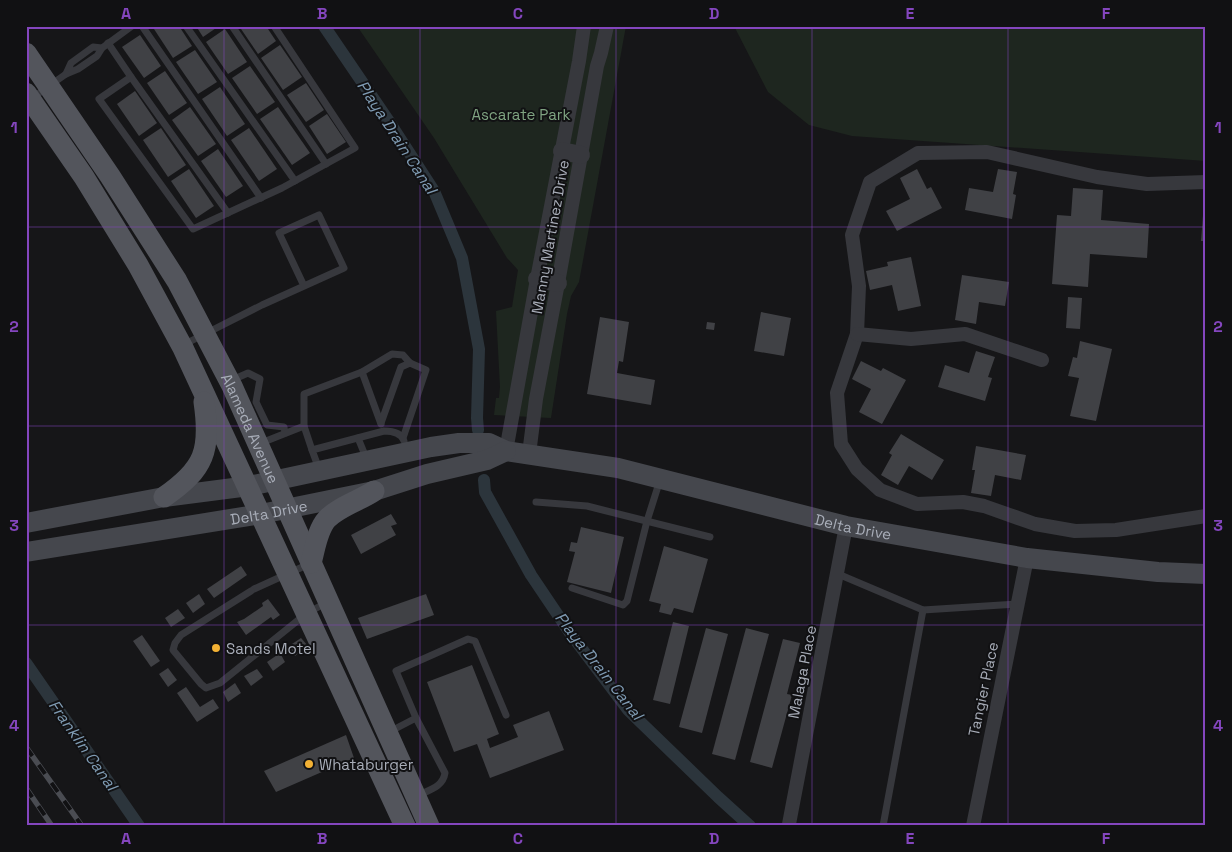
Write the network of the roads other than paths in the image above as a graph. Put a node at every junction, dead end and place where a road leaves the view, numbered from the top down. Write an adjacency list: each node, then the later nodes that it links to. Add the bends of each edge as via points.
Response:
1 (132, 26): 8 (lane)
2 (142, 26): 19 (lane)
3 (186, 26): 17 (lane)
4 (232, 26): 16 (lane)
5 (274, 26): 16 (lane, via 355,148)
6 (606, 26): 10 (street, Manny Martinez Drive)
7 (587, 27): 10 (street); 14 (street, Manny Martinez Drive)
8 (108, 43): 11 (lane); 12 (lane, via 102,48 93,47 71,63 66,74)
9 (26, 53): 12 (main road, Alameda Avenue)
10 (597, 66): 15 (street, Manny Martinez Drive)
11 (131, 78): 20 (lane); 20 (lane, via 99,99 192,229)
12 (48, 86): 13 (lane); 25 (main road, Alameda Avenue, via 177,281)
13 (28, 98): 26 (main road, Alameda Avenue, via 84,177)
14 (562, 151): 15 (street); 21 (street, Manny Martinez Drive)
15 (581, 155): 22 (street, Manny Martinez Drive)
16 (326, 164): 17 (lane)
17 (295, 181): 19 (lane)
18 (1206, 182): 24 (street, via 1147,184 1097,177 987,152 918,153 870,182 852,235 859,286)
19 (261, 198): 20 (lane)
20 (228, 213)
21 (537, 280): 22 (street); 43 (street, Manny Martinez Drive)
22 (558, 283): 44 (street, Manny Martinez Drive)
23 (304, 286): 23 (lane, via 279,233 319,215 344,268); 25 (lane)
24 (857, 334): 27 (street, via 910,339 965,334); 56 (street, via 837,393 841,444 857,468 880,490 917,504 963,502 1035,524 1075,531 1116,530)
25 (204, 335): 26 (lane); 31 (main road, Alameda Avenue)
26 (182, 346): 33 (main road, Alameda Avenue)
27 (1042, 360)
28 (410, 363): 29 (lane, via 403,355 392,354); 35 (lane, via 400,366); 41 (lane, via 426,370)
29 (362, 372): 35 (lane); 36 (lane, via 301,394)
30 (260, 379): 31 (lane, via 248,373); 32 (lane); 37 (lane, via 256,402 267,425)
31 (230, 382): 40 (main road, Alameda Avenue)
32 (268, 382)
33 (202, 387): 50 (main road, Alameda Avenue); 52 (main road, via 207,442 204,454 192,474)
34 (282, 418): 37 (lane)
35 (381, 423): 38 (lane)
36 (304, 426): 37 (lane); 42 (lane)
37 (284, 430): 40 (lane)
38 (384, 431): 39 (lane); 41 (lane, via 394,431)
39 (358, 438): 42 (lane); 45 (lane)
40 (258, 444): 49 (main road, Alameda Avenue)
41 (407, 446): 43 (main road, Delta Drive, via 489,443); 45 (main road, Delta Drive); 47 (main road)
42 (312, 450): 46 (lane)
43 (506, 451): 44 (main road, Delta Drive); 47 (main road, Delta Drive, via 488,460)
44 (529, 454): 48 (main road, Delta Drive, via 618,468)
45 (367, 460): 46 (main road, Delta Drive)
46 (319, 471): 49 (main road, Delta Drive)
47 (418, 478): 51 (main road, Delta Drive)
48 (660, 479): 57 (lane); 59 (main road, Delta Drive)
49 (275, 481): 50 (main road, Delta Drive); 54 (main road, Alameda Avenue)
50 (249, 486): 52 (main road, Delta Drive); 55 (main road, Alameda Avenue)
51 (374, 491): 54 (main road, Delta Drive); 63 (main road, via 327,518 318,534)
52 (164, 497): 58 (main road, Delta Drive)
53 (536, 502): 57 (lane, via 587,506)
54 (288, 508): 55 (main road, Delta Drive); 63 (main road, Alameda Avenue)
55 (261, 514): 61 (main road, Delta Drive); 64 (main road, Alameda Avenue)
56 (1206, 516)
57 (647, 521): 60 (lane); 67 (lane, via 627,601 623,605)
58 (26, 523)
59 (846, 526): 62 (main road, Delta Drive); 65 (street, Malaga Place)
60 (710, 537)
61 (26, 552)
62 (1027, 558): 66 (main road, Delta Drive); 69 (street, Tangier Place)
63 (311, 563): 64 (lane); 68 (main road, Alameda Avenue)
64 (288, 573): 71 (main road, Alameda Avenue); 71 (lane, via 253,590 181,635 173,650 206,688 220,683)
65 (838, 574): 70 (lane); 76 (street, Malaga Place)
66 (1206, 574)
67 (572, 588)
68 (329, 602): 71 (lane); 74 (main road, Alameda Avenue)
69 (1017, 604): 70 (lane); 80 (street, Tangier Place)
70 (924, 610): 79 (lane)
71 (307, 613): 74 (main road, Alameda Avenue)
72 (506, 715): 73 (lane, via 475,641 468,639 396,671)
73 (416, 718): 74 (lane); 75 (lane, via 445,773 439,785)
74 (377, 737): 75 (main road, Alameda Avenue)
75 (405, 800): 77 (main road, Alameda Avenue); 78 (main road, Alameda Avenue)
76 (790, 825)
77 (405, 826)
78 (429, 826)
79 (883, 826)
80 (973, 826)

